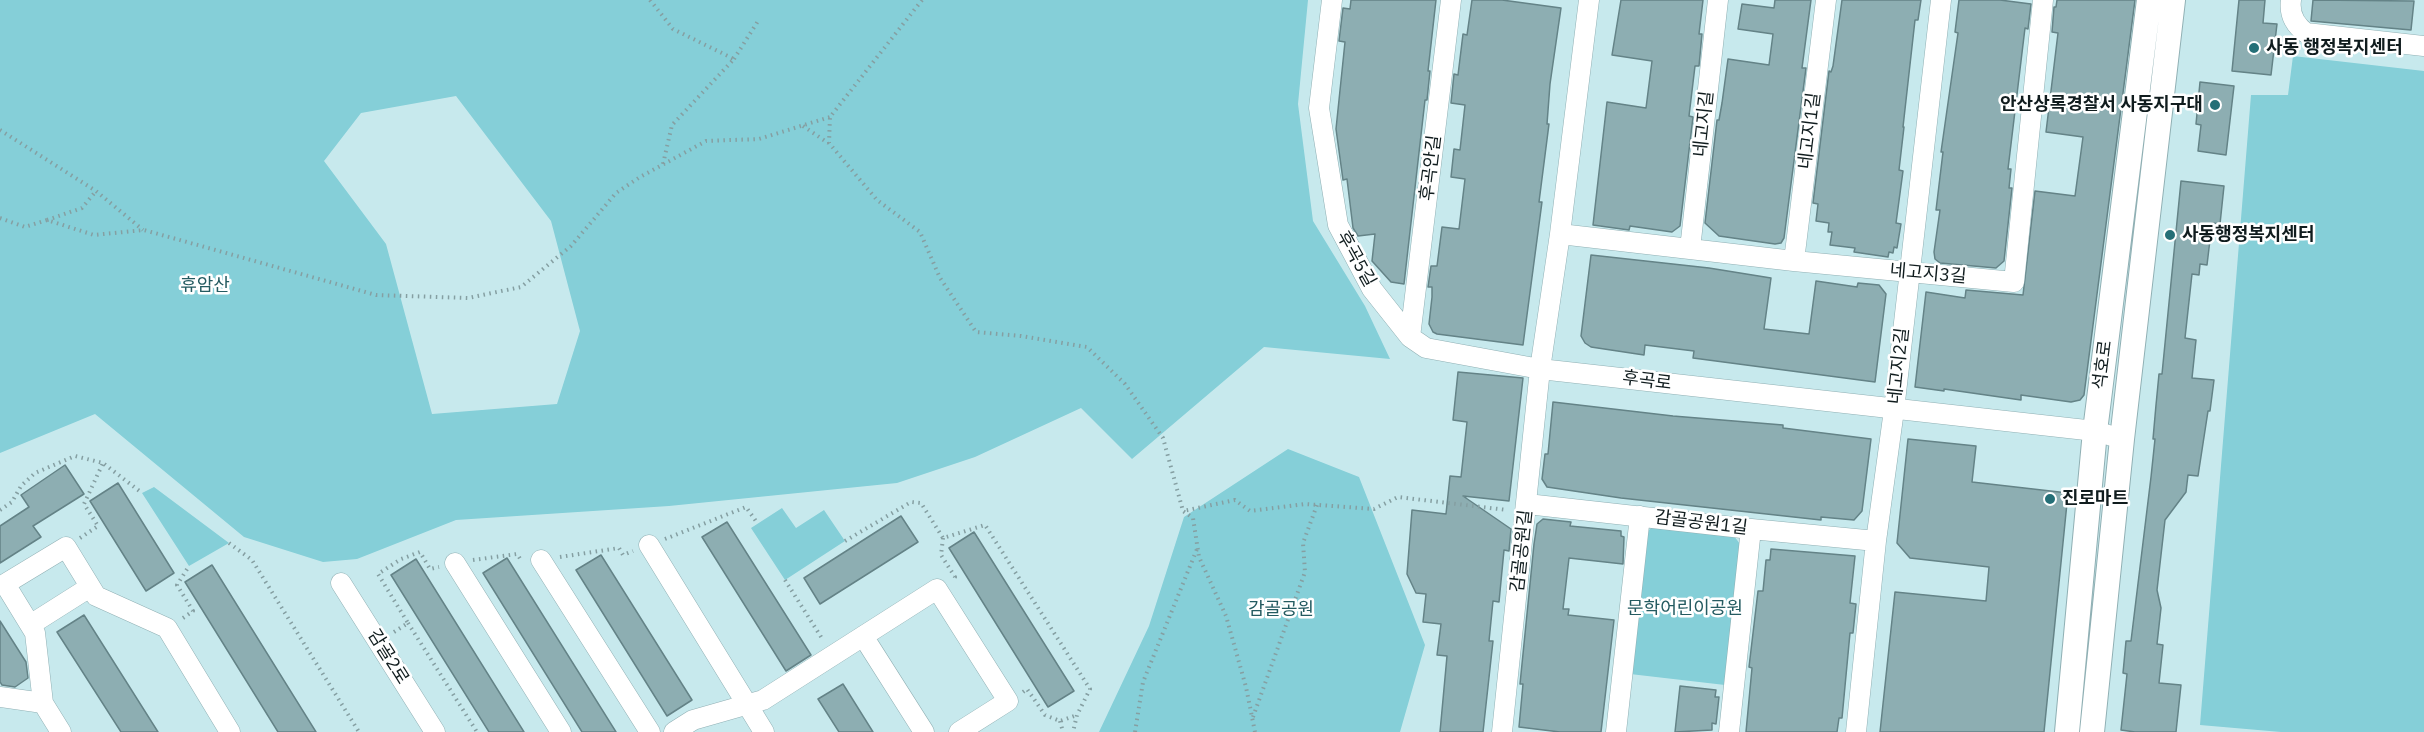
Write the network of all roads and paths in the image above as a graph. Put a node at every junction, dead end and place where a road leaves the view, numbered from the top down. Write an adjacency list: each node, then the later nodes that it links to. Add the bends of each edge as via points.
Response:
1 (650, 0): 15 (path, via 673,29)
2 (922, 0): 16 (path)
3 (1332, 0): 29 (street, 후곡5길, via 1319,108 1338,225 1372,289)
4 (1451, 0): 29 (street, 후곡안길)
5 (1588, 0): 25 (street)
6 (1718, 0): 26 (street, 네고지길)
7 (1826, 0): 27 (street, 네고지1길)
8 (1941, 0): 28 (street, 네고지2길)
9 (2043, 0): 28 (street, 네고지3길, via 2014,282)
10 (2149, 0): 32 (main road, 석호로)
11 (2174, 0): 33 (main road, 석호로)
12 (2291, 0): 14 (street, via 2290,9 2298,27 2306,33)
13 (758, 21): 15 (path)
14 (2424, 46)
15 (734, 59): 20 (path, via 672,125)
16 (830, 117): 17 (path); 19 (path)
17 (803, 126): 19 (path); 20 (path, via 759,139 706,141)
18 (0, 130): 21 (path)
19 (829, 143): 39 (path, via 877,200 920,232 940,278 976,332 1087,347 1125,384 1162,438)
20 (663, 165): 24 (path, via 616,193 571,246 521,287 468,298 376,295)
21 (96, 191): 23 (path, via 81,208); 24 (path)
22 (0, 218): 23 (path, via 25,227)
23 (47, 220): 24 (path, via 94,235)
24 (144, 230)
25 (1560, 234): 26 (street, 네고지3길); 30 (street)
26 (1690, 249): 27 (street, 네고지3길)
27 (1794, 261): 28 (street, 네고지3길)
28 (1908, 272): 31 (street, 네고지2길)
29 (1410, 337): 30 (street, 후곡5길, via 1426,348)
30 (1540, 369): 31 (street, 후곡로); 37 (street, 감골공원길)
31 (1894, 410): 32 (street, 후곡로); 43 (street, 네고지2길)
32 (2095, 431): 33 (street, 후곡로); 87 (main road, 석호로)
33 (2122, 439): 88 (main road, 석호로)
34 (103, 463): 35 (path); 38 (path, via 75,456 34,473 12,502); 47 (path, via 84,504 98,526)
35 (142, 493)
36 (1317, 505): 37 (path, via 1374,509 1398,497); 39 (path, via 1250,511 1235,500); 66 (path, via 1303,543 1305,572)
37 (1527, 508): 40 (street, 감골공원1길); 83 (street, 감골공원길)
38 (0, 510)
39 (1183, 511): 48 (path, via 1192,518)
40 (1640, 516): 41 (street, 감골공원1길); 84 (street)
41 (1751, 530): 43 (street, 감골공원1길); 85 (street)
42 (943, 538): 44 (path, via 921,503 910,502); 55 (path, via 941,555 955,577); 65 (path, via 985,525 1090,689)
43 (1876, 540): 86 (street, 네고지2길)
44 (845, 541)
45 (229, 543): 70 (path, via 252,560)
46 (649, 545): 64 (street)
47 (66, 546): 54 (street); 57 (street, via 5,584)
48 (1198, 548): 66 (path, via 1226,616); 81 (path, via 1143,682)
49 (542, 560): 74 (street)
50 (455, 563): 73 (street)
51 (189, 566): 58 (path, via 177,585 193,611)
52 (785, 580): 60 (path)
53 (341, 583): 71 (street, 감골2로)
54 (90, 586): 57 (street); 58 (street, via 96,596)
55 (937, 589): 59 (street); 62 (street)
56 (408, 623): 72 (path)
57 (30, 625): 63 (street, via 35,633)
58 (167, 628): 69 (street)
59 (863, 636): 60 (street); 77 (street)
60 (833, 656): 64 (street, via 763,700)
61 (0, 697): 63 (street)
62 (1008, 701): 67 (path, via 1028,689 1045,715); 78 (street)
63 (43, 703): 68 (street)
64 (748, 704): 75 (street, via 693,720); 76 (street)
65 (1077, 715): 67 (path); 80 (path)
66 (1252, 719): 82 (path)
67 (1060, 721): 79 (path)
68 (61, 732)
69 (230, 732)
70 (359, 732)
71 (435, 732)
72 (477, 732)
73 (561, 732)
74 (650, 732)
75 (674, 732)
76 (764, 732)
77 (924, 732)
78 (959, 732)
79 (1062, 732)
80 (1073, 732)
81 (1135, 732)
82 (1255, 732)
83 (1502, 732)
84 (1616, 732)
85 (1729, 732)
86 (1856, 732)
87 (2067, 732)
88 (2091, 732)

